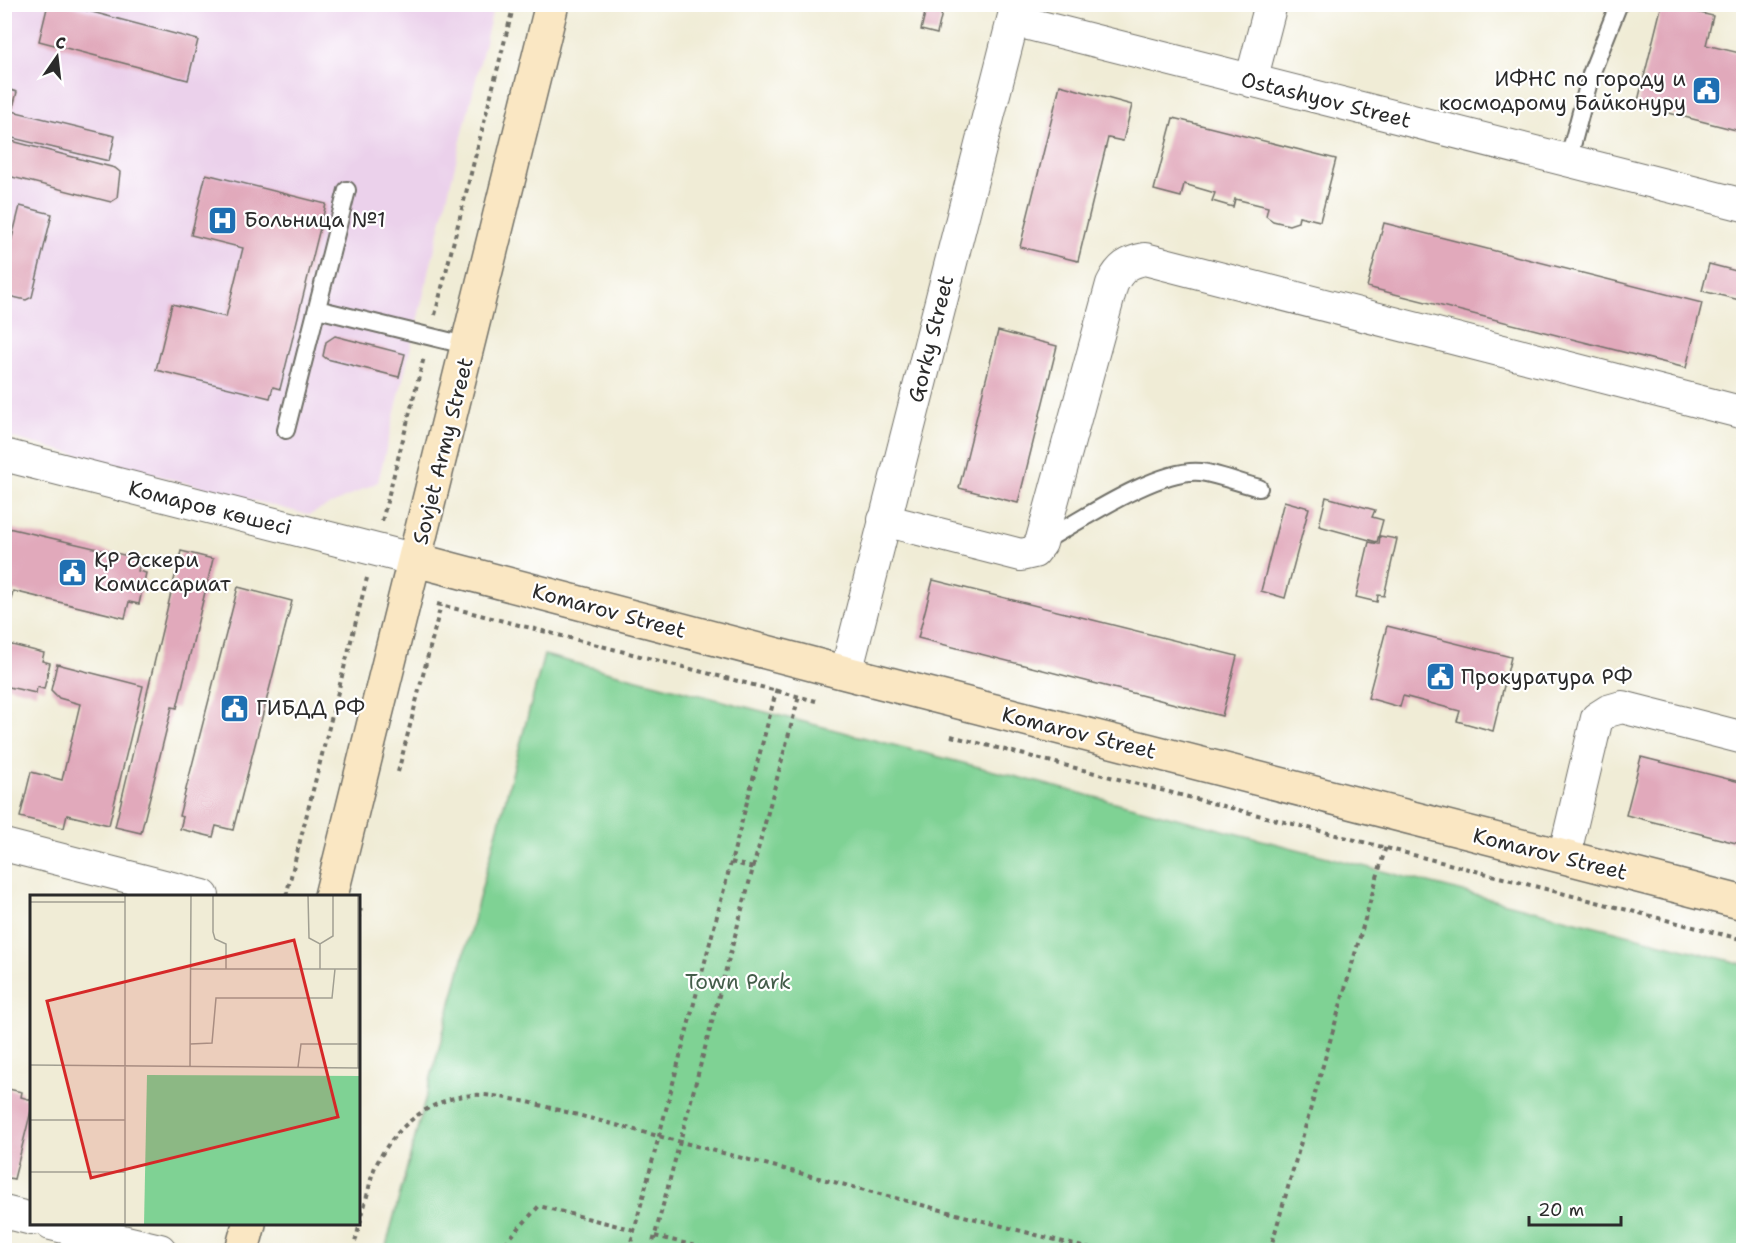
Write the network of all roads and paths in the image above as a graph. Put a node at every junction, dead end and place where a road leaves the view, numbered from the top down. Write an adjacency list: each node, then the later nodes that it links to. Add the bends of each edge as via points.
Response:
1 (514, 4): 11 (path)
2 (552, 4): 12 (street, Sovjet Army Street)
3 (1271, 4): 6 (street)
4 (1618, 6): 7 (lane, via 1591,74)
5 (1015, 12): 6 (street, Ostashyov Street); 17 (street, Gorky Street)
6 (1251, 81): 7 (street, Ostashyov Street)
7 (1568, 161): 9 (street, Ostashyov Street)
8 (347, 190): 10 (lane)
9 (1743, 205)
10 (317, 309): 11 (lane); 14 (lane)
11 (429, 336): 12 (lane); 19 (path)
12 (469, 346): 20 (street, Sovjet Army Street)
13 (1743, 413): 18 (street, via 1145,259 1132,261 1119,270 1112,284)
14 (285, 430)
15 (4, 455): 19 (street, Комаров көшесі)
16 (1259, 488): 18 (lane, via 1201,472 1183,472 1125,495)
17 (884, 520): 18 (street, via 1021,555 1034,552); 25 (street, Gorky Street)
18 (1041, 543)
19 (375, 549): 20 (street, Комаров көшесі); 39 (path)
20 (416, 560): 21 (street, Komarov Street); 22 (street, Sovjet Army Street)
21 (450, 569): 23 (path); 24 (street, Komarov Street)
22 (407, 596): 23 (path); 40 (street, Sovjet Army Street)
23 (441, 605): 26 (path); 31 (path)
24 (796, 660): 25 (street, Komarov Street); 26 (path); 27 (path)
25 (846, 673): 32 (street, Komarov Street)
26 (776, 691): 27 (path); 36 (path)
27 (799, 697): 28 (path); 37 (path)
28 (822, 702)
29 (948, 735): 34 (path)
30 (1743, 738): 35 (street, via 1622,707 1597,718)
31 (397, 774)
32 (1395, 814): 34 (path); 35 (street, Komarov Street)
33 (4, 845): 38 (street)
34 (1386, 848): 44 (path); 65 (path)
35 (1564, 857): 42 (street, Komarov Street)
36 (731, 862): 37 (path); 45 (path)
37 (753, 868): 46 (path)
38 (195, 895)
39 (287, 895)
40 (332, 895)
41 (364, 898): 43 (path)
42 (1743, 903)
43 (360, 913)
44 (1743, 940)
45 (700, 980): 46 (path); 47 (path)
46 (722, 986): 48 (path)
47 (659, 1137): 48 (path); 51 (path, via 503,1098 473,1095 452,1099 429,1107 405,1124 387,1146 374,1167); 55 (path)
48 (680, 1142): 56 (path); 64 (path)
49 (4, 1212): 50 (street)
50 (30, 1218)
51 (360, 1223)
52 (55, 1225): 57 (street)
53 (249, 1225): 58 (street)
54 (360, 1225): 59 (path)
55 (634, 1230): 60 (path, via 539,1206); 61 (path)
56 (655, 1236): 62 (path); 63 (path)
57 (160, 1251)
58 (242, 1251)
59 (353, 1251)
60 (498, 1251)
61 (629, 1251)
62 (651, 1251)
63 (712, 1251)
64 (1094, 1251)
65 (1270, 1251)

